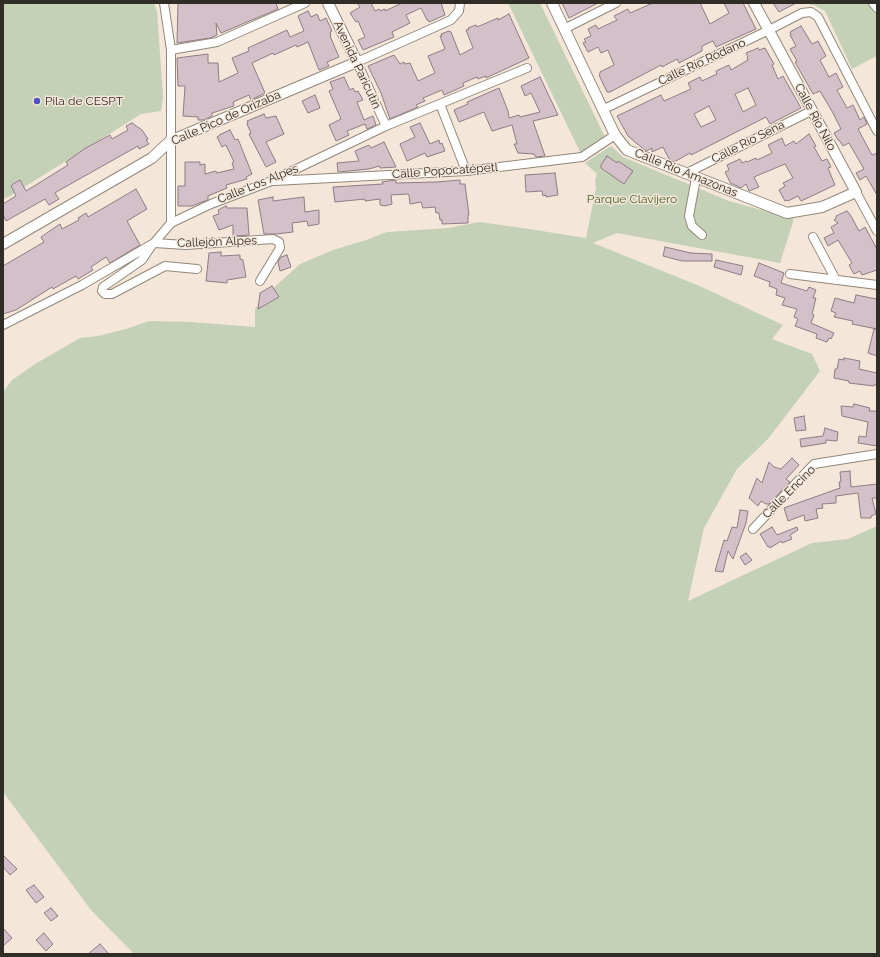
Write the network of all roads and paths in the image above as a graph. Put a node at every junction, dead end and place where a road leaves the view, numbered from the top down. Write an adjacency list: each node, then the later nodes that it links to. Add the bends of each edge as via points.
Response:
1 (164, 3): 12 (street)
2 (305, 3): 12 (street, via 217,42)
3 (328, 3): 13 (street, Avenida Paricutín)
4 (552, 3): 10 (street, Calle Río Amazonas)
5 (616, 3): 10 (street)
6 (754, 3): 11 (street, Calle Río Nilo)
7 (873, 3): 9 (street)
8 (460, 7): 13 (street, Calle Pico de Orizaba, via 451,20)
9 (877, 8)
10 (564, 29): 16 (street, Calle Río Amazonas)
11 (769, 30): 16 (street, Calle Río Ródano); 17 (street, Calle Río Nilo); 19 (street, Calle Río Ródano, via 802,13 810,12 818,17)
12 (171, 50): 21 (street)
13 (357, 62): 18 (street, Avenida Paricutín); 21 (street, Calle Pico de Orizaba)
14 (527, 68): 15 (street, Calle Los Alpes)
15 (440, 104): 18 (street, Calle Los Alpes); 22 (street)
16 (602, 110): 20 (street, Calle Río Amazonas)
17 (811, 110): 23 (street, Calle Río Sena); 26 (street, Calle Río Nilo)
18 (386, 126): 25 (street, Calle Los Alpes)
19 (877, 131)
20 (614, 135): 22 (street, Calle Popocatépetl, via 582,157); 23 (street, Calle Río Amazonas, via 627,150)
21 (170, 141): 27 (street); 32 (street, Calle Pico de Orizaba, via 152,158)
22 (466, 170): 25 (street, Calle Popocatépetl)
23 (685, 174): 24 (street, Calle Río Amazonas)
24 (696, 178): 26 (street, Calle Río Amazonas, via 787,213 822,207); 29 (street, via 689,216 692,226)
25 (269, 182): 27 (street, Calle Los Alpes, via 211,204)
26 (856, 192): 28 (street, Calle Río Nilo)
27 (171, 223): 31 (street, Calle Los Alpes)
28 (877, 230)
29 (702, 235)
30 (813, 237): 35 (street)
31 (154, 243): 33 (street, via 142,260 103,287 102,291 112,294 165,266); 36 (street, Callejón Alpes, via 186,245 273,239 279,242 280,248); 38 (street, Calle Los Alpes, via 82,285)
32 (3, 244)
33 (197, 269)
34 (790, 274): 35 (street)
35 (836, 280): 37 (street)
36 (260, 281)
37 (877, 285)
38 (3, 325)
39 (877, 454): 40 (street, Calle Encino, via 814,464)
40 (752, 529)

